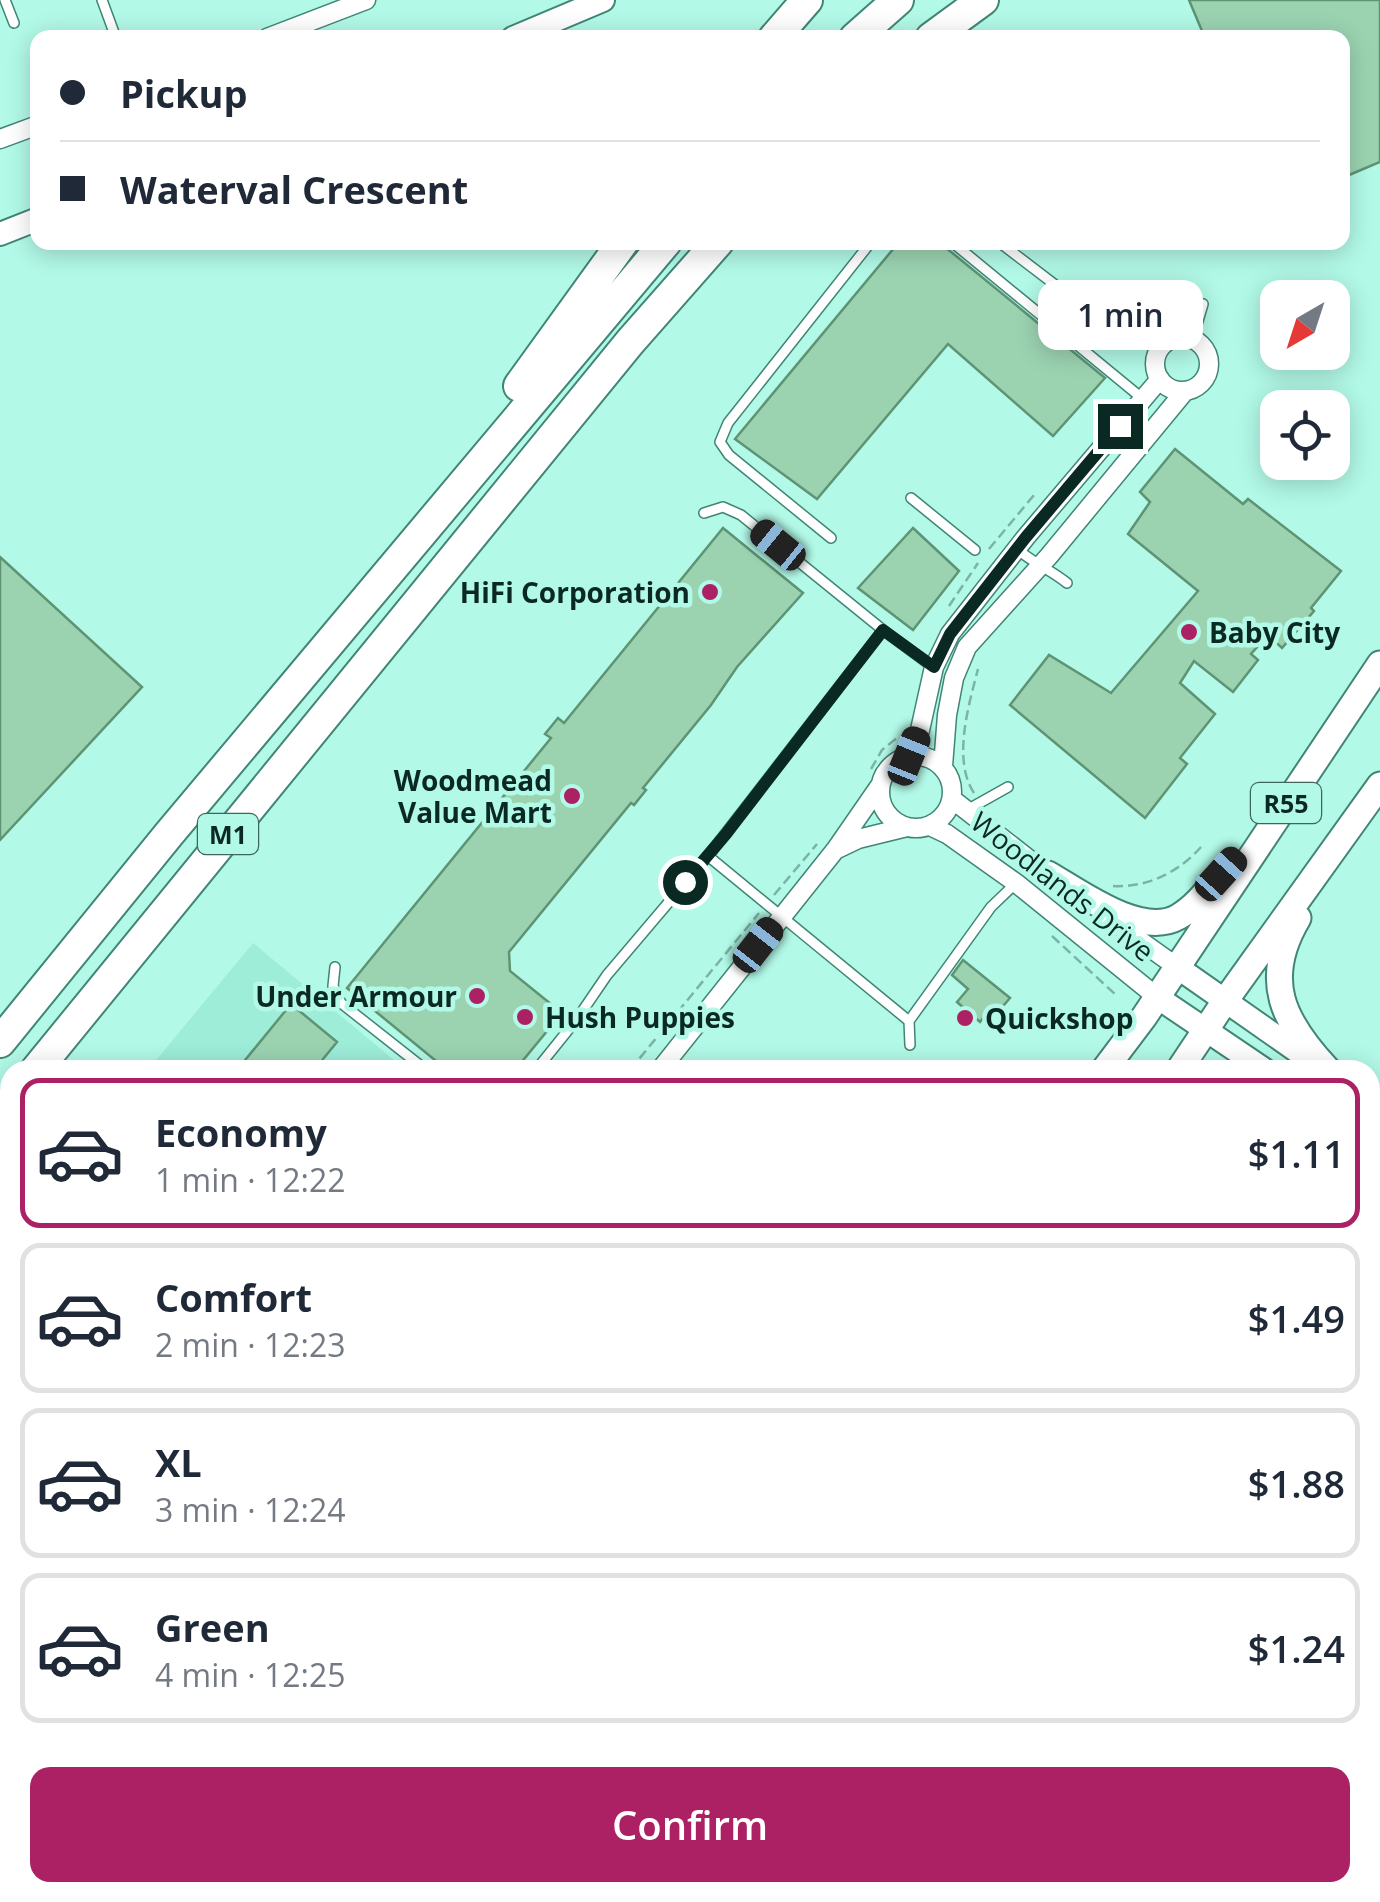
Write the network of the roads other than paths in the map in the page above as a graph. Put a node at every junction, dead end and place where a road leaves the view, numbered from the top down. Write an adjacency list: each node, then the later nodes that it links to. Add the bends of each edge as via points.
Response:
1 (5, 0): 9 (lane)
2 (102, 0): 10 (lane)
3 (366, 0): 11 (street)
4 (602, 0): 12 (main road)
5 (807, 0): 13 (highway)
6 (898, 0): 14 (highway)
7 (964, 0): 15 (highway)
8 (984, 0): 16 (highway)
9 (14, 23)
10 (113, 30)
11 (288, 30)
12 (532, 30)
13 (781, 30)
14 (864, 30)
15 (929, 30)
16 (942, 30)
17 (30, 128): 18 (street)
18 (0, 139)
19 (30, 222): 20 (main road)
20 (0, 234)
21 (617, 250): 37 (highway)
22 (659, 250): 37 (highway, M1)
23 (711, 250): 65 (highway, M1)
24 (864, 250): 33 (lane, via 728,422 720,442)
25 (962, 250): 30 (lane)
26 (1009, 250): 27 (lane, via 1109,326)
27 (1159, 348): 28 (street); 29 (street, via 1184,337 1207,351 1209,370)
28 (1160, 379): 29 (street); 30 (street)
29 (1185, 391): 36 (street)
30 (1143, 399): 34 (street)
31 (911, 498): 35 (lane)
32 (704, 512): 39 (lane, via 724,506 741,515)
33 (830, 538)
34 (1022, 543): 36 (lane); 36 (lane); 41 (street, via 950,634)
35 (975, 550)
36 (1048, 566): 38 (lane); 43 (street, via 967,647 946,714)
37 (389, 573): 63 (highway, M1)
38 (1066, 583)
39 (883, 630): 41 (lane); 53 (lane)
40 (1380, 664): 47 (main road, R55)
41 (934, 667): 42 (street)
42 (909, 756): 43 (street); 44 (street)
43 (942, 766): 48 (street)
44 (874, 781): 51 (street, via 887,814); 52 (street)
45 (1380, 785): 49 (main road, R55)
46 (1008, 786): 48 (lane)
47 (1287, 801): 54 (main road, via 1191,907 1166,923 1138,921); 58 (main road, R55)
48 (966, 803): 50 (street); 54 (street, Woodlands Drive)
49 (1357, 819): 60 (main road, R55); 73 (main road, via 1292,928 1280,970 1280,994 1299,1040)
50 (930, 826): 51 (street); 55 (street, Woodlands Drive)
51 (907, 827): 52 (street)
52 (836, 849): 56 (street)
53 (708, 856): 56 (lane); 67 (lane)
54 (1048, 874): 58 (street, Woodlands Drive)
55 (1016, 883): 59 (street, Woodlands Drive); 61 (lane)
56 (775, 908): 61 (lane); 68 (street)
57 (335, 967): 66 (lane, via 333,986 341,1003)
58 (1176, 968): 59 (main road, R55); 60 (main road)
59 (1157, 997): 62 (main road); 69 (main road, R55)
60 (1224, 1001): 62 (main road, R55); 72 (main road)
61 (908, 1021): 64 (lane)
62 (1206, 1031): 70 (main road, R55); 71 (main road)
63 (0, 1042)
64 (910, 1045)
65 (44, 1060)
66 (413, 1060)
67 (543, 1060)
68 (667, 1060)
69 (1111, 1060)
70 (1186, 1060)
71 (1249, 1060)
72 (1311, 1060)
73 (1317, 1060)

